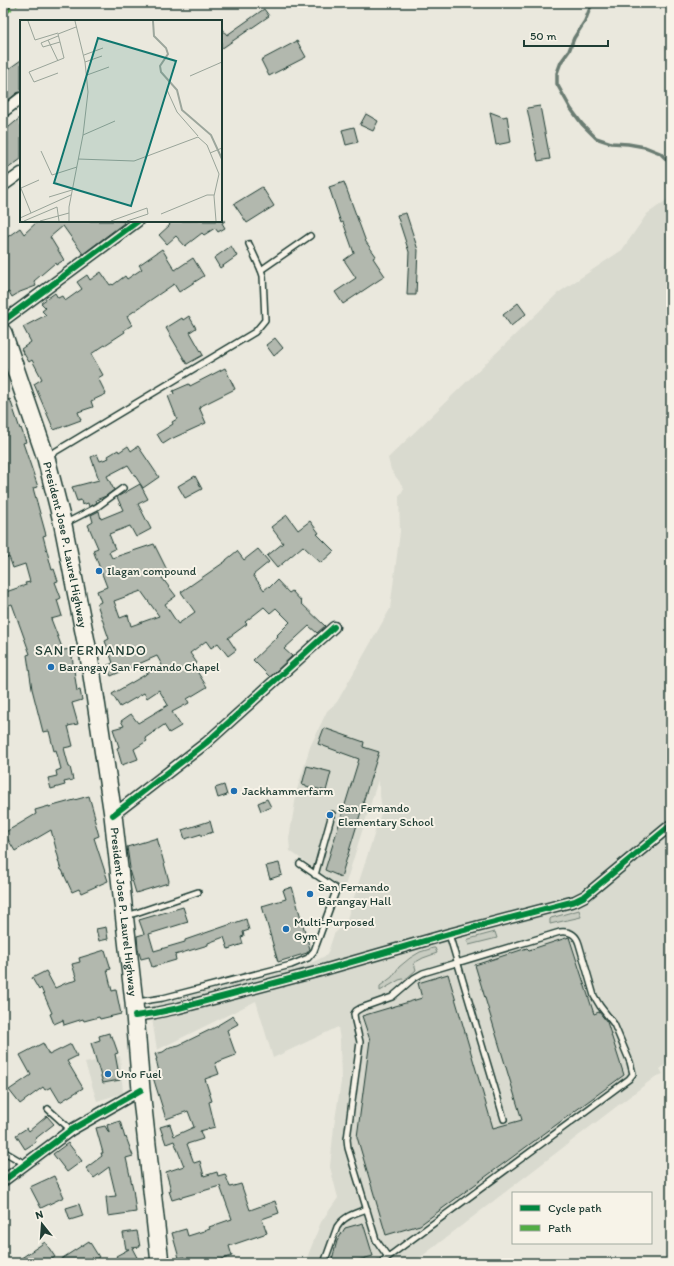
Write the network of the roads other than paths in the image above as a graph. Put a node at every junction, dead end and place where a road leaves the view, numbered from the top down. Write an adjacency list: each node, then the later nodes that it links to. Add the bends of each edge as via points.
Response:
1 (20, 99): 2 (street)
2 (3, 112)
3 (20, 175): 4 (street)
4 (3, 186)
5 (137, 222): 9 (street)
6 (310, 236): 8 (lane)
7 (249, 244): 8 (lane)
8 (262, 270): 11 (lane, via 265,320 255,332)
9 (3, 322)
10 (3, 333): 11 (highway, President Jose P. Laurel Highway)
11 (46, 458): 13 (highway, President Jose P. Laurel Highway)
12 (123, 488): 13 (lane, via 97,508)
13 (63, 525): 16 (highway, President Jose P. Laurel Highway, via 90,662)
14 (334, 627): 16 (street, via 206,743)
15 (332, 814): 19 (lane)
16 (113, 815): 21 (highway, President Jose P. Laurel Highway)
17 (671, 825): 22 (street, via 578,900)
18 (300, 864): 19 (lane)
19 (314, 875): 24 (lane, via 336,891 314,951 308,958 291,965 173,995)
20 (198, 892): 21 (lane)
21 (125, 917): 24 (highway, President Jose P. Laurel Highway)
22 (449, 934): 23 (lane); 24 (street, via 209,1000 167,1010)
23 (458, 963): 27 (lane); 32 (lane, via 418,975 392,997 361,1008 354,1014 360,1042 347,1144); 33 (lane, via 560,932 571,933 580,944 594,996 614,1024 633,1074)
24 (134, 1009): 25 (highway, President Jose P. Laurel Highway)
25 (141, 1090): 28 (street); 34 (highway, President Jose P. Laurel Highway)
26 (48, 1109): 28 (lane)
27 (504, 1119)
28 (71, 1130): 30 (street)
29 (3, 1151): 30 (lane)
30 (25, 1164): 31 (street)
31 (3, 1181)
32 (367, 1209): 33 (lane, via 376,1240); 35 (lane, via 340,1222)
33 (388, 1257): 36 (lane)
34 (160, 1263)
35 (324, 1263)
36 (380, 1263)

